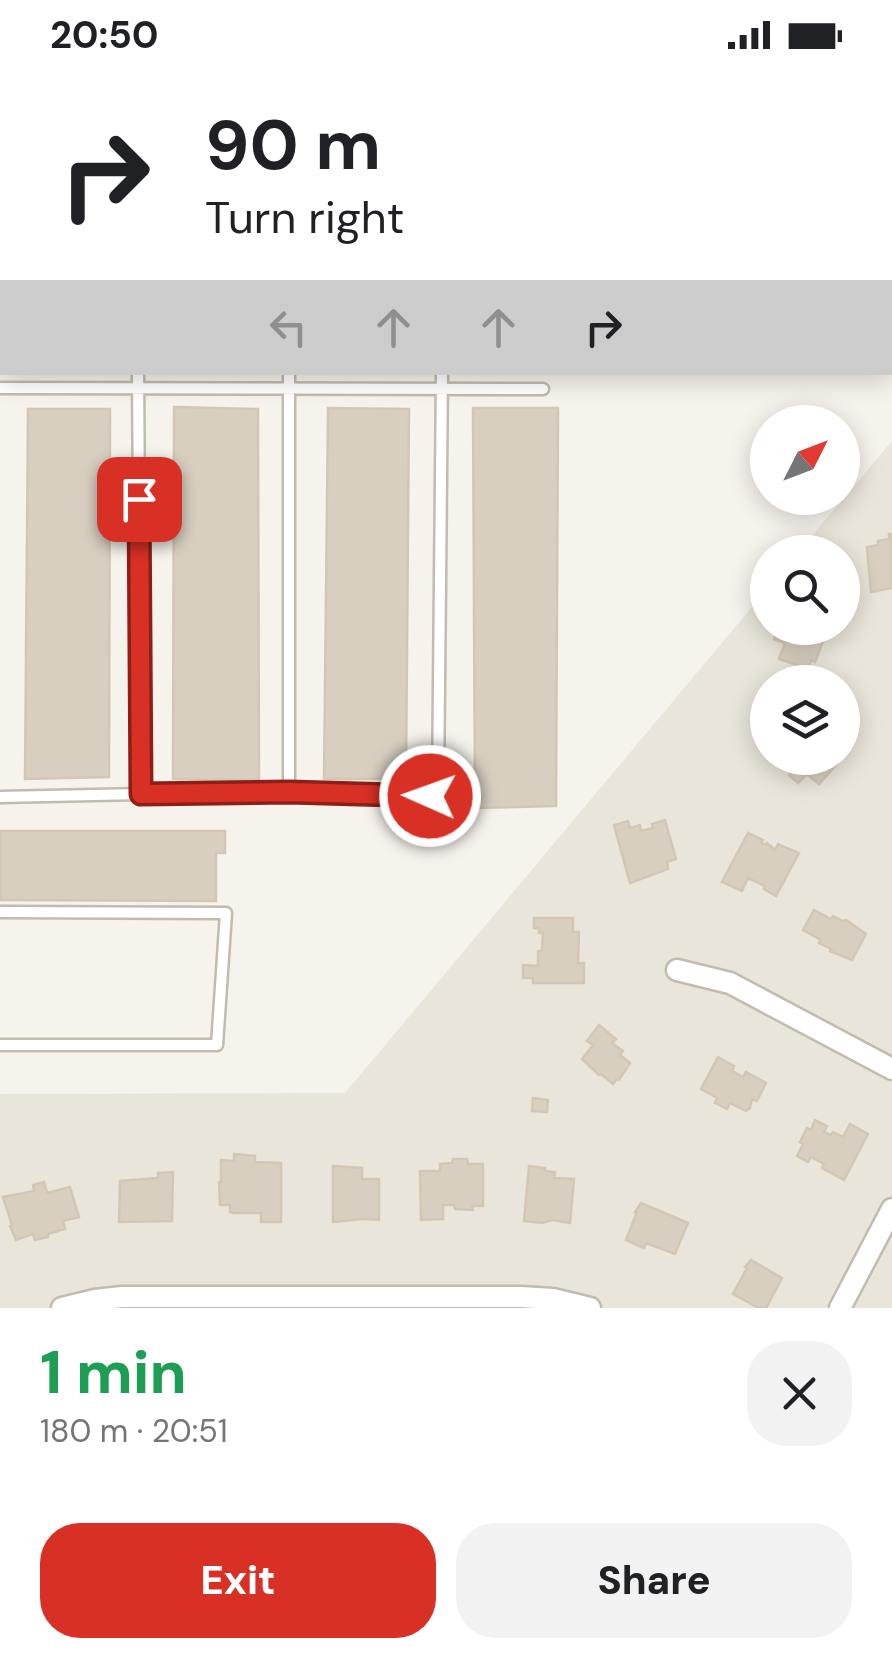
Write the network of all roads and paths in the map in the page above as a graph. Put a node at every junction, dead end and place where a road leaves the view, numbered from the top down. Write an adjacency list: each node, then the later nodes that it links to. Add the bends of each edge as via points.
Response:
1 (138, 375): 5 (lane)
2 (289, 375): 6 (lane)
3 (442, 375): 7 (lane)
4 (0, 388): 5 (lane)
5 (138, 388): 6 (lane); 10 (lane)
6 (289, 389): 7 (lane); 9 (lane)
7 (442, 389): 8 (lane); 9 (lane, via 438,790 430,796)
8 (543, 390)
9 (289, 792): 10 (lane)
10 (141, 794): 11 (lane)
11 (0, 797)
12 (0, 912): 14 (lane, via 226,913 217,1045)
13 (676, 970): 15 (street, via 730,983)
14 (0, 1045)
15 (892, 1069)
16 (892, 1210): 20 (street)
17 (388, 1303): 18 (street, via 122,1297); 19 (street, via 521,1297)
18 (62, 1308)
19 (590, 1308)
20 (840, 1308)

